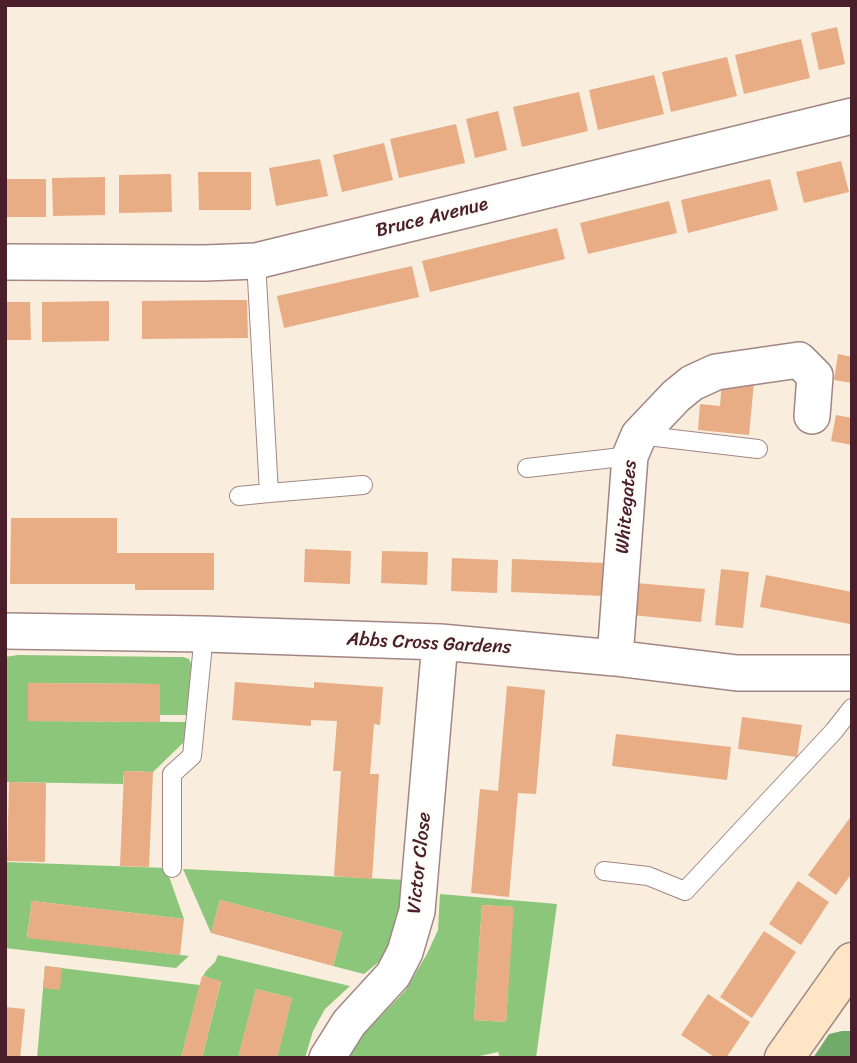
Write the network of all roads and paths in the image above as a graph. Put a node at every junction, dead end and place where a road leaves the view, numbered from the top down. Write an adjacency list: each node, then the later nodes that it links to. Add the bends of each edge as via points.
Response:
1 (852, 116): 2 (street, Bruce Avenue)
2 (256, 261): 3 (street, Bruce Avenue); 9 (lane)
3 (5, 262)
4 (812, 416): 5 (street, Whitegates, via 815,376 799,360 716,372 676,396)
5 (635, 446): 6 (lane); 7 (lane); 14 (street, Whitegates)
6 (758, 449)
7 (527, 468)
8 (363, 485): 9 (lane)
9 (270, 493): 10 (lane)
10 (239, 496)
11 (5, 631): 12 (street, Abbs Cross Gardens)
12 (204, 634): 13 (street, Abbs Cross Gardens); 17 (lane, via 192,756 173,774)
13 (440, 642): 14 (street, Abbs Cross Gardens); 20 (street, Victor Close, via 417,911 393,975 349,1023)
14 (615, 658): 15 (street, Abbs Cross Gardens, via 737,673)
15 (852, 673)
16 (852, 708): 18 (lane, via 685,891 648,876)
17 (172, 868)
18 (604, 871)
19 (846, 982): 21 (street)
20 (327, 1058)
21 (784, 1058)

